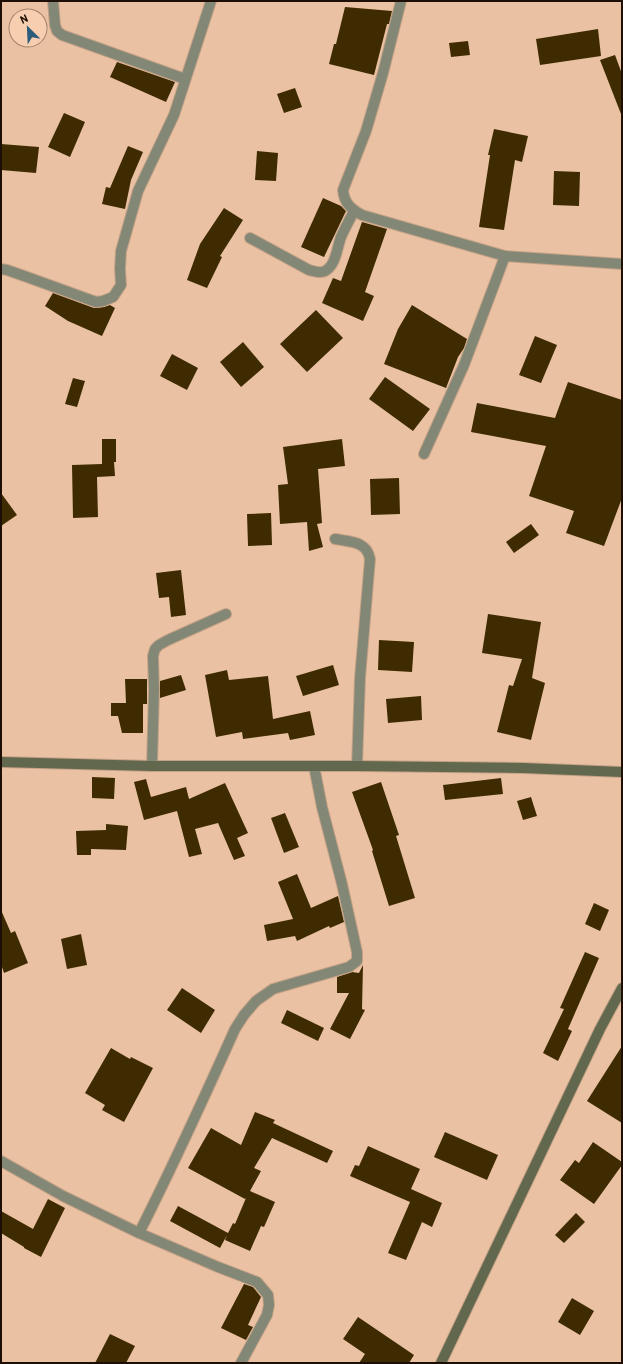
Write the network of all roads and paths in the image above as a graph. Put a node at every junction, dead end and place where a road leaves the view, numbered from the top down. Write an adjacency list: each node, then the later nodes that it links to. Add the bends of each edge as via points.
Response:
1 (53, 1): 4 (street, via 55,25 62,35)
2 (211, 1): 4 (street)
3 (401, 1): 5 (street, via 366,131 343,190 344,198)
4 (185, 79): 9 (street, via 174,115 138,191 120,251 121,285 113,297 96,302)
5 (354, 211): 6 (street, via 334,260 324,272 309,270); 7 (street)
6 (250, 238)
7 (505, 256): 8 (street); 10 (street, via 464,365)
8 (622, 264)
9 (1, 269)
10 (424, 454)
11 (335, 539): 16 (street, via 362,544 369,551 370,559 360,678)
12 (226, 614): 14 (street, via 159,644 155,649)
13 (1, 762): 14 (street)
14 (152, 766): 15 (street)
15 (314, 766): 16 (street); 20 (street, via 357,961 349,967 273,989 244,1015 235,1029 159,1196)
16 (357, 766): 17 (street)
17 (622, 772)
18 (622, 988): 22 (street)
19 (1, 1161): 20 (street, via 63,1196)
20 (139, 1233): 21 (street, via 257,1282 263,1288 268,1295 268,1315)
21 (241, 1363)
22 (441, 1363)

